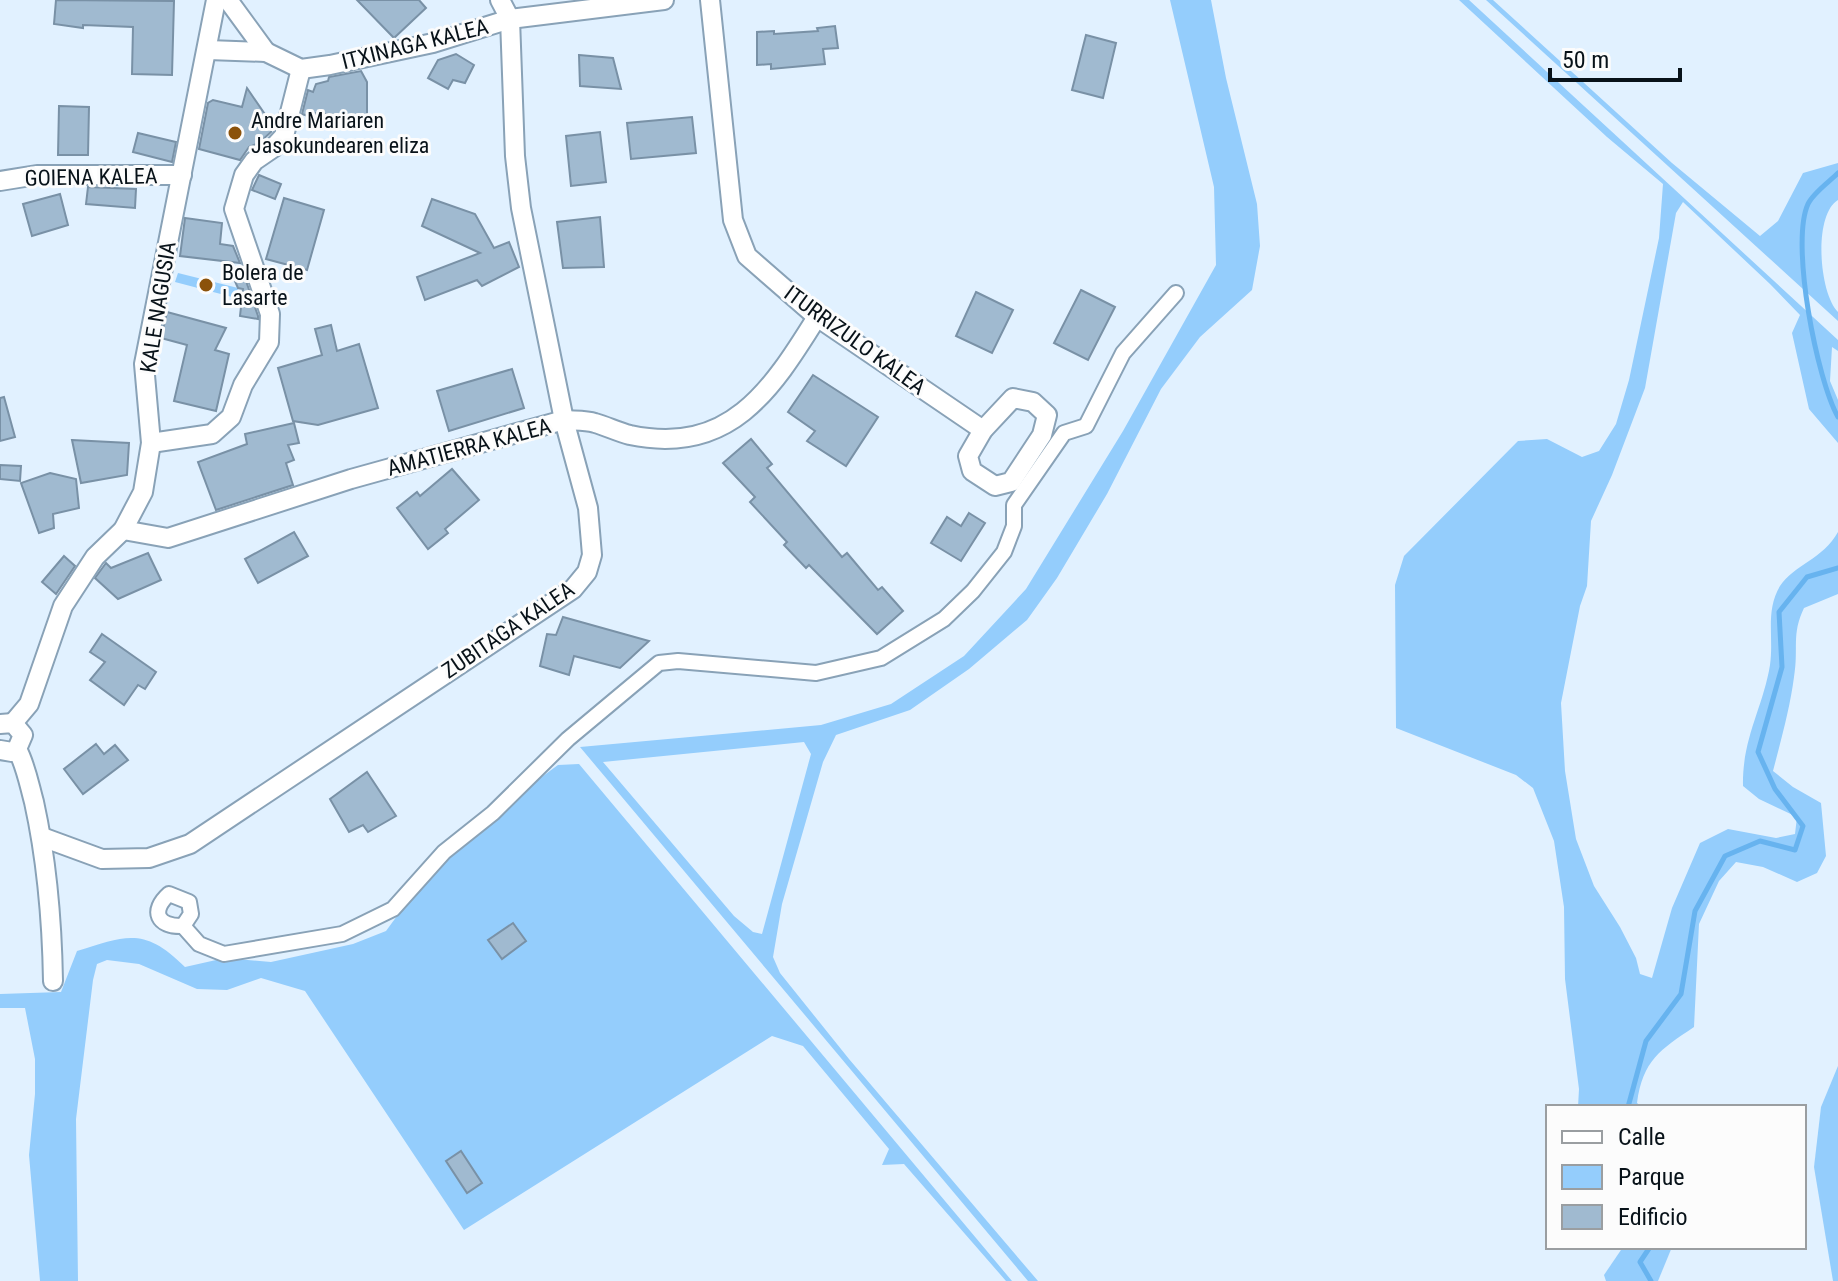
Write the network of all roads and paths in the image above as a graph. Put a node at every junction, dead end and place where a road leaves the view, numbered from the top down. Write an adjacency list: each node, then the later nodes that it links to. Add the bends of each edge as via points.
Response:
1 (216, 0): 7 (street, KALE NAGUSIA)
2 (228, 0): 8 (street)
3 (500, 0): 6 (street, ZUBITAGA KALEA)
4 (664, 0): 6 (street, ITXINAGA KALEA)
5 (710, 0): 13 (street, ITURRIZULO KALEA, via 733,220 747,256)
6 (510, 19): 9 (street, ITXINAGA KALEA, via 433,43); 14 (street, ZUBITAGA KALEA, via 521,208)
7 (208, 50): 8 (street); 10 (street, KALE NAGUSIA)
8 (266, 52): 9 (street)
9 (301, 69): 16 (street, via 284,136 244,175 234,209 270,314 269,342 231,417 212,434)
10 (182, 175): 11 (street, GOIENA KALEA, via 37,175); 16 (street, KALE NAGUSIA, via 144,364)
11 (0, 181)
12 (1176, 293): 21 (street, via 1123,353 1086,426 1064,433 1014,505 1014,526 1004,552 944,619 881,658 816,673 659,663 444,852 393,909 342,934 224,954 199,944)
13 (817, 317): 14 (street, AMATIERRA KALEA, via 765,394 733,420 697,437 629,435 591,421); 15 (street, ITURRIZULO KALEA)
14 (564, 420): 17 (street, AMATIERRA KALEA, via 351,479 168,538); 20 (street, ZUBITAGA KALEA, via 588,508 592,555 573,589 190,844 149,858 102,859)
15 (983, 430): 15 (street, via 968,456 972,471 995,486 1011,482 1042,435 1047,415 1033,402 1013,398)
16 (151, 443): 17 (street, KALE NAGUSIA, via 143,492)
17 (123, 530): 18 (street, KALE NAGUSIA, via 95,557 63,606 29,704)
18 (6, 723): 19 (street, via 23,735)
19 (9, 750): 20 (street, via 24,762)
20 (42, 837): 22 (street)
21 (183, 926)
22 (53, 981)

